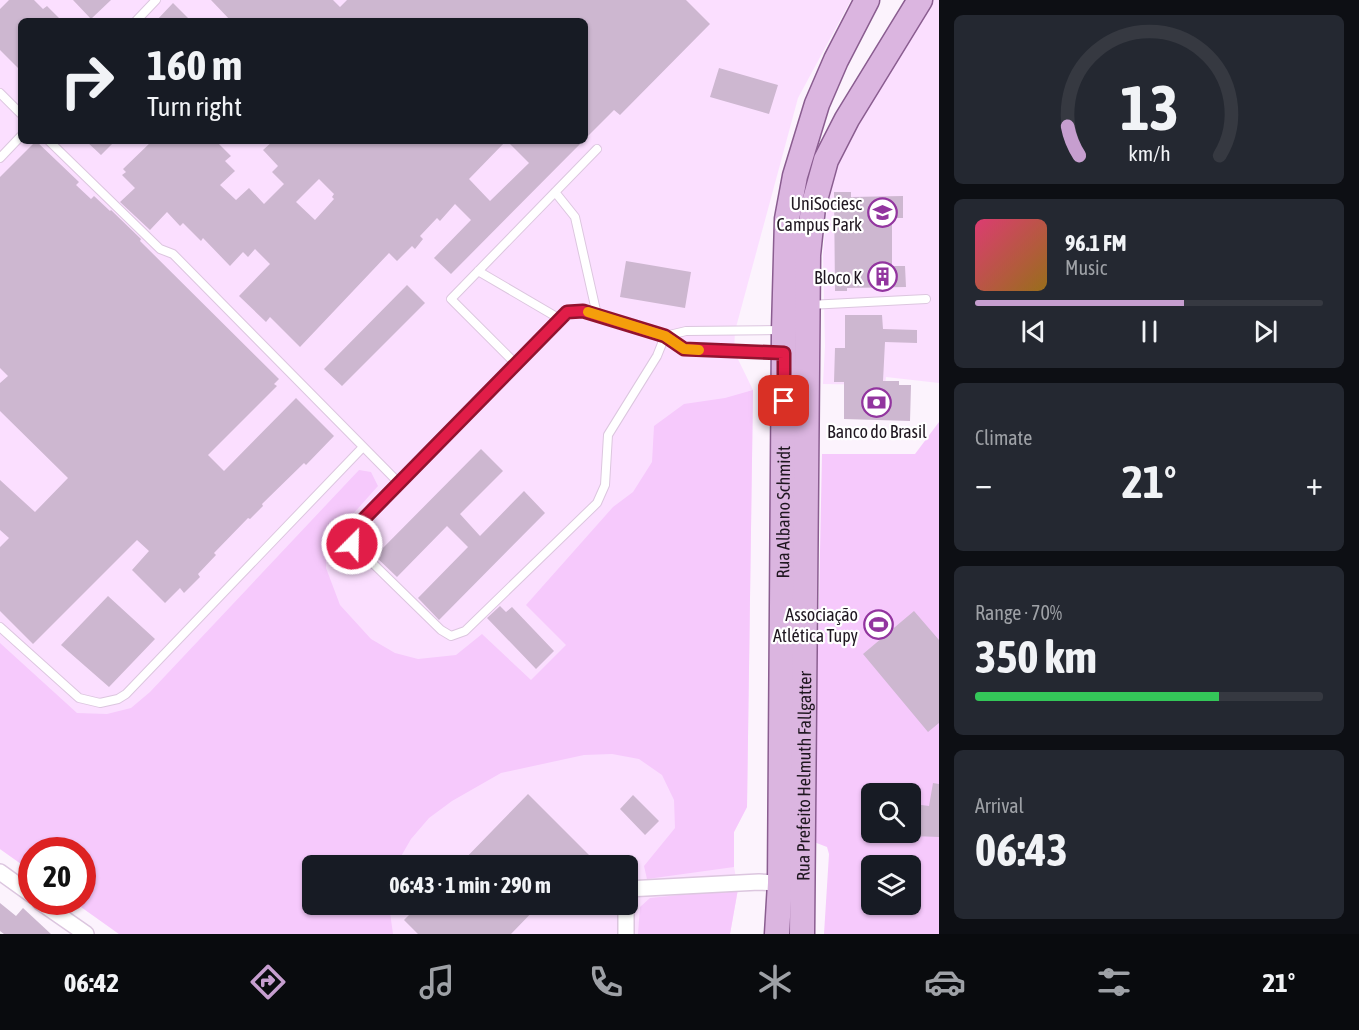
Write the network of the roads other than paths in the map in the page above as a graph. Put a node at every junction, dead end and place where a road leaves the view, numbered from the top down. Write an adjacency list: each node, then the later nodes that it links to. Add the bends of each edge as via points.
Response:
1 (156, 0): 4 (lane)
2 (867, 0): 17 (main road, Rua Albano Schmidt, via 817,104 795,176 787,219)
3 (920, 0): 14 (main road, Rua Prefeito Helmuth Fallgatter, via 826,160 810,225)
4 (139, 18)
5 (0, 93): 6 (lane)
6 (18, 111)
7 (18, 139): 10 (lane)
8 (52, 144): 21 (lane, via 160,249 173,254)
9 (597, 149): 11 (lane)
10 (0, 158)
11 (555, 192): 12 (lane); 15 (lane, via 575,217)
12 (478, 272): 16 (lane); 20 (lane, via 451,299)
13 (926, 299): 14 (lane)
14 (808, 304): 33 (main road, Rua Prefeito Helmuth Fallgatter)
15 (597, 315): 16 (lane, via 567,312); 18 (lane)
16 (561, 319): 20 (lane)
17 (784, 330): 18 (lane); 19 (main road, Rua Albano Schmidt)
18 (665, 336): 19 (lane, via 684,349); 22 (lane, via 657,356 608,435 605,485 597,502 465,631 452,636 441,630 352,544 351,532)
19 (784, 353): 25 (main road, Rua Albano Schmidt)
20 (516, 364): 22 (lane)
21 (363, 447): 22 (lane); 23 (lane, via 118,699 100,703 79,698)
22 (398, 482)
23 (0, 627)
24 (0, 873): 26 (street)
25 (780, 883): 27 (street); 32 (main road, Rua Albano Schmidt)
26 (18, 885)
27 (638, 888)
28 (59, 915): 30 (street)
29 (626, 915): 31 (street)
30 (86, 934)
31 (626, 934)
32 (777, 934)
33 (802, 934)

